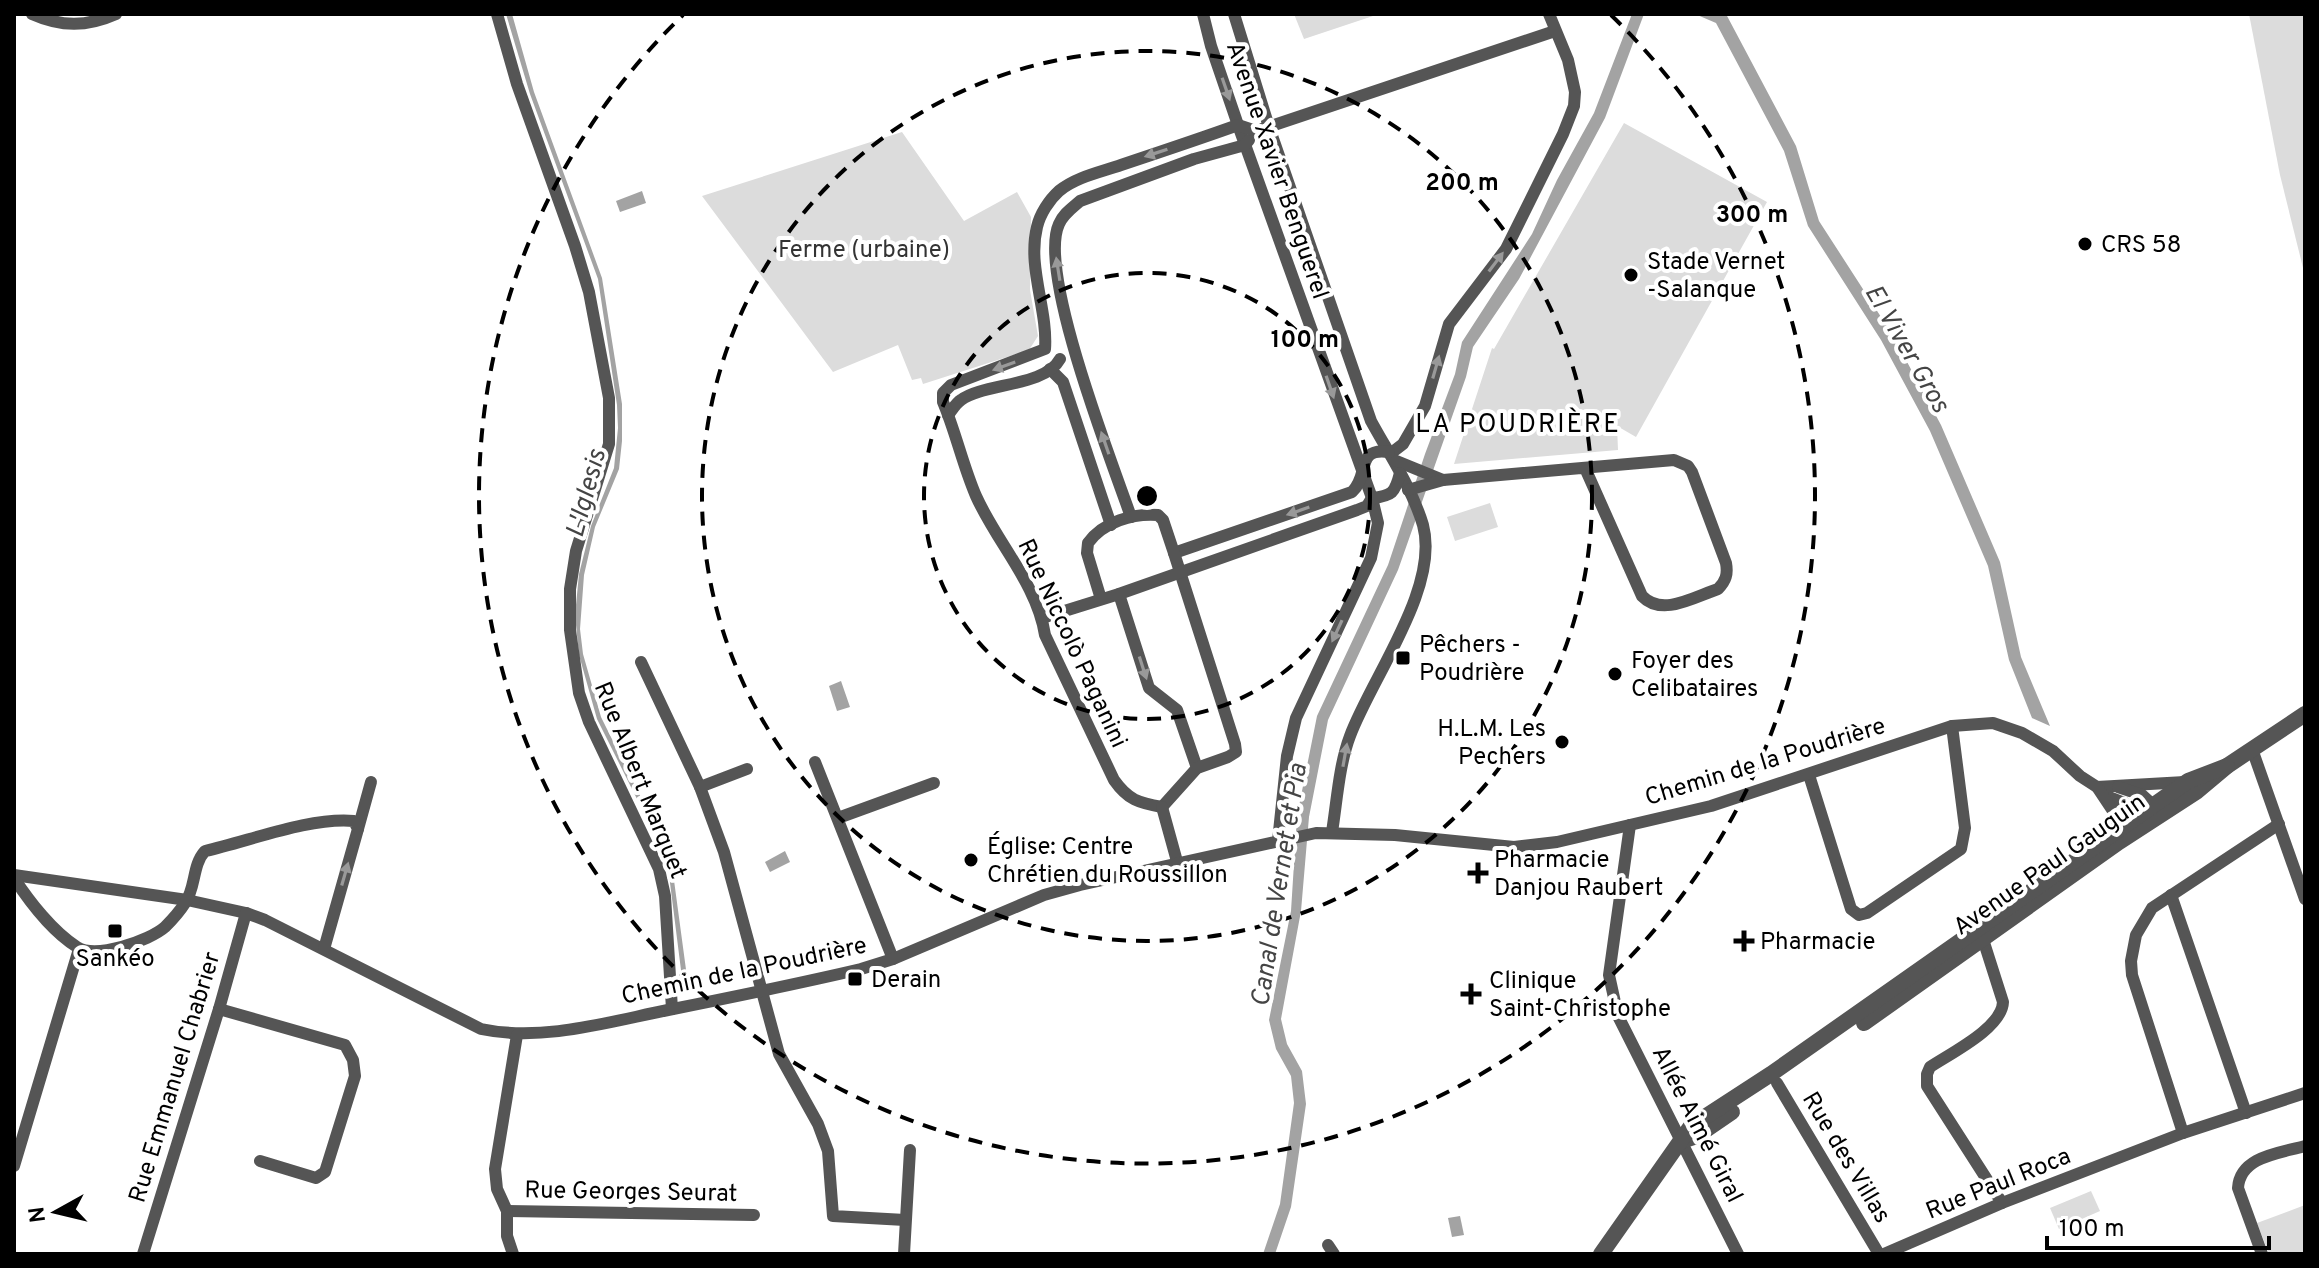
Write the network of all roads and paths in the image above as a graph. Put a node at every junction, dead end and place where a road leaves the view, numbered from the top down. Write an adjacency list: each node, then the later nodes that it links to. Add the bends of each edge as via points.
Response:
1 (32, 14): 2 (street, via 54,24 81,25)
2 (116, 14)
3 (497, 14): 68 (street, Rue Albert Marquet, via 586,281 609,398 609,444 576,551 570,630 589,722 659,869)
4 (1203, 14): 8 (street, Avenue Xavier Benguerel, one-way to 8)
5 (1234, 14): 9 (street, Avenue Xavier Benguerel)
6 (1549, 14): 7 (street)
7 (1555, 31): 9 (street); 16 (street, one-way to 7, via 1425,406 1449,324 1506,249 1569,120 1575,92)
8 (1238, 125): 9 (street); 10 (street, Avenue Xavier Benguerel); 12 (street, one-way to 12, via 1073,182 1045,206 1035,252)
9 (1263, 129): 10 (street); 16 (street, Avenue Xavier Benguerel, via 1371,421)
10 (1245, 145): 11 (street, one-way to 10, via 1055,243 1068,211 1101,192); 19 (street, Avenue Xavier Benguerel, one-way to 19)
11 (1073, 346): 13 (street); 23 (street, one-way to 11)
12 (1045, 349): 13 (street); 15 (street, one-way to 15, via 951,385 943,393)
13 (1060, 359): 14 (street)
14 (1050, 369): 15 (street, via 962,399); 24 (street, via 1063,382)
15 (948, 415): 29 (street, Rue Niccolò Paganini, via 977,497)
16 (1391, 455): 18 (street, Avenue Xavier Benguerel); 19 (street, via 1375,450 1365,460); 20 (street)
17 (1585, 468): 17 (street, via 1649,603 1668,607 1718,589 1726,563 1688,466 1674,460); 20 (street)
18 (1400, 473): 21 (street, Avenue Xavier Benguerel); 22 (street, via 1397,490)
19 (1363, 475): 22 (street, Avenue Xavier Benguerel); 25 (street, one-way to 25, via 1352,492)
20 (1443, 480): 21 (street)
21 (1408, 490): 51 (street, Avenue Xavier Benguerel, one-way to 21, via 1348,739 1409,615 1426,557 1423,526)
22 (1372, 498): 26 (street, via 1357,510); 53 (street, Avenue Xavier Benguerel, one-way to 53, via 1378,523 1371,558 1296,718)
23 (1131, 517): 24 (street); 25 (street, via 1143,513 1163,520)
24 (1111, 525): 28 (street, via 1088,543)
25 (1174, 553): 26 (street)
26 (1180, 573): 27 (street); 36 (street, via 1236,752)
27 (1119, 594): 28 (street); 36 (street, one-way to 36, via 1149,688 1177,710)
28 (1101, 599): 29 (street)
29 (1042, 618): 45 (street, Rue Niccolò Paganini, via 1045,635 1114,780 1136,803)
30 (641, 662): 42 (street)
31 (2302, 718): 33 (street)
32 (1952, 726): 38 (street, Chemin de la Poudrière); 38 (street, via 1965,828 1961,849 1867,913 1851,909); 44 (street, Chemin de la Poudrière, via 1993,723 2022,733 2053,751)
33 (2252, 749): 35 (street); 48 (street)
34 (815, 762): 47 (street)
35 (2227, 766): 39 (street, Avenue Paul Gauguin); 46 (street, Avenue Paul Gauguin, via 2196,792)
36 (1197, 768): 45 (street)
37 (747, 769): 42 (street)
38 (1809, 775): 49 (street, Chemin de la Poudrière)
39 (2188, 781): 43 (street); 46 (street, Avenue Paul Gauguin)
40 (371, 782): 50 (street)
41 (934, 783): 47 (street)
42 (700, 787): 66 (street)
43 (2118, 787): 44 (street); 46 (street, via 2142,795)
44 (2100, 791): 46 (street, Chemin de la Poudrière); 52 (street, via 2115,814)
45 (1162, 807): 54 (street)
46 (2151, 813): 52 (street, Avenue Paul Gauguin)
47 (838, 818): 65 (street)
48 (2279, 824): 56 (street); 57 (street)
49 (1630, 825): 51 (street, Chemin de la Poudrière, via 1514,847); 74 (street, Allée Aimé Giral, via 1609,975 1612,996)
50 (358, 829): 58 (street, via 354,821 340,819 205,851); 64 (street, one-way to 50)
51 (1332, 832): 53 (street, Chemin de la Poudrière)
52 (2116, 837): 59 (street, Avenue Paul Gauguin); 61 (street, Avenue Paul Gauguin)
53 (1278, 841): 54 (street, Chemin de la Poudrière)
54 (1178, 865): 65 (street, Chemin de la Poudrière, via 1044,895)
55 (14, 877): 58 (street, Chemin de la Poudrière); 63 (street, Chemin de la Poudrière, via 37,910)
56 (2171, 895): 72 (street); 73 (street, via 2147,916 2131,961)
57 (2305, 899)
58 (187, 900): 60 (street, Chemin de la Poudrière); 63 (street, via 164,928 133,944)
59 (2010, 905): 61 (street, Avenue Paul Gauguin); 62 (street, Avenue Paul Gauguin)
60 (246, 913): 64 (street, Chemin de la Poudrière); 67 (street, Rue Emmanuel Chabrier)
61 (1982, 936): 62 (street, Avenue Paul Gauguin); 70 (street, Avenue Paul Gauguin); 79 (street, via 2003,1012 1930,1067 1927,1086)
62 (1955, 943): 74 (street, Avenue Paul Gauguin, via 1691,1126)
63 (79, 949): 78 (street)
64 (324, 949): 69 (street, Chemin de la Poudrière, via 481,1029)
65 (893, 959): 66 (street, Chemin de la Poudrière)
66 (763, 992): 68 (street, Chemin de la Poudrière); 82 (street, via 779,1054 828,1151 833,1216)
67 (219, 1009): 77 (street, via 345,1045 353,1060 355,1076 325,1172 316,1178); 83 (street, Rue Emmanuel Chabrier)
68 (672, 1009): 69 (street, Chemin de la Poudrière)
69 (517, 1035): 80 (street, via 495,1169)
70 (1777, 1083): 74 (street, Avenue Paul Gauguin); 88 (street, Rue des Villas)
71 (2305, 1093): 72 (street, Rue Paul Roca)
72 (2246, 1113): 73 (street, Rue Paul Roca)
73 (2183, 1133): 79 (street, Rue Paul Roca)
74 (1682, 1141): 86 (street, Avenue Paul Gauguin); 87 (street, Allée Aimé Giral)
75 (2305, 1146): 89 (street, via 2252,1162 2239,1182)
76 (910, 1150): 82 (street)
77 (260, 1161)
78 (14, 1166)
79 (2002, 1203): 88 (street, Rue Paul Roca)
80 (507, 1211): 81 (street, Rue Georges Seurat); 84 (street)
81 (754, 1215)
82 (905, 1220): 85 (street)
83 (143, 1254)
84 (513, 1254)
85 (904, 1254)
86 (1601, 1254)
87 (1738, 1254)
88 (1882, 1254)
89 (2262, 1254)

